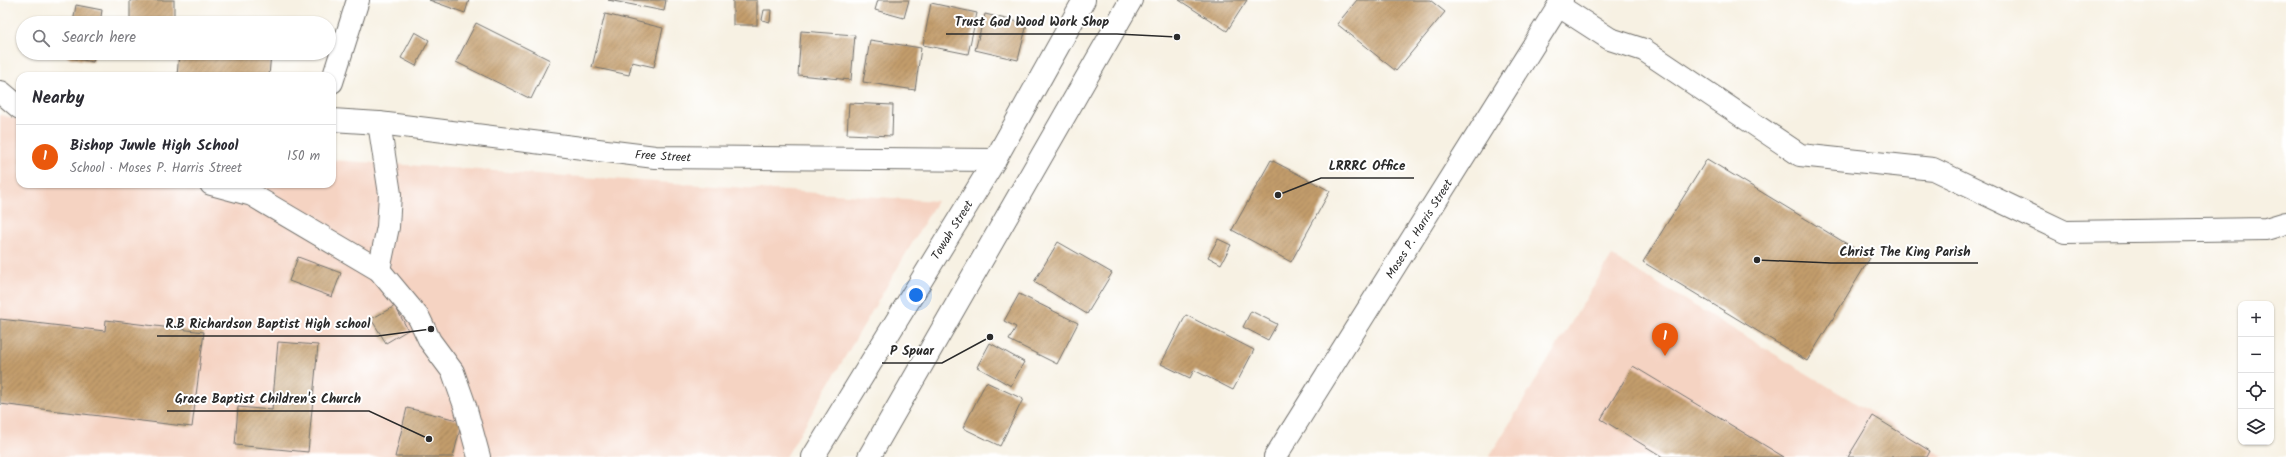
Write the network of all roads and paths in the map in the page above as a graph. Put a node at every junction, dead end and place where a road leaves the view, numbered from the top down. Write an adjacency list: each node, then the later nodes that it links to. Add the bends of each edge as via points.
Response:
1 (358, 0): 5 (main road)
2 (1084, 0): 10 (main road, Towah Street)
3 (1130, 0): 16 (main road)
4 (1560, 3): 12 (main road, via 1610,39 1644,50 1800,155 1933,169 2065,232 2266,229); 17 (main road, Moses P. Harris Street)
5 (335, 72)
6 (7, 93): 7 (main road)
7 (16, 103)
8 (336, 120): 9 (main road, Free Street)
9 (379, 123): 10 (main road, Free Street, via 655,157); 13 (main road, via 390,194 388,227)
10 (995, 160): 15 (main road, Towah Street)
11 (226, 188): 13 (main road, via 252,195)
12 (2286, 224)
13 (379, 270): 14 (main road, via 419,318 430,341 453,372 466,406)
14 (479, 457)
15 (812, 457)
16 (869, 457)
17 (1275, 457)

